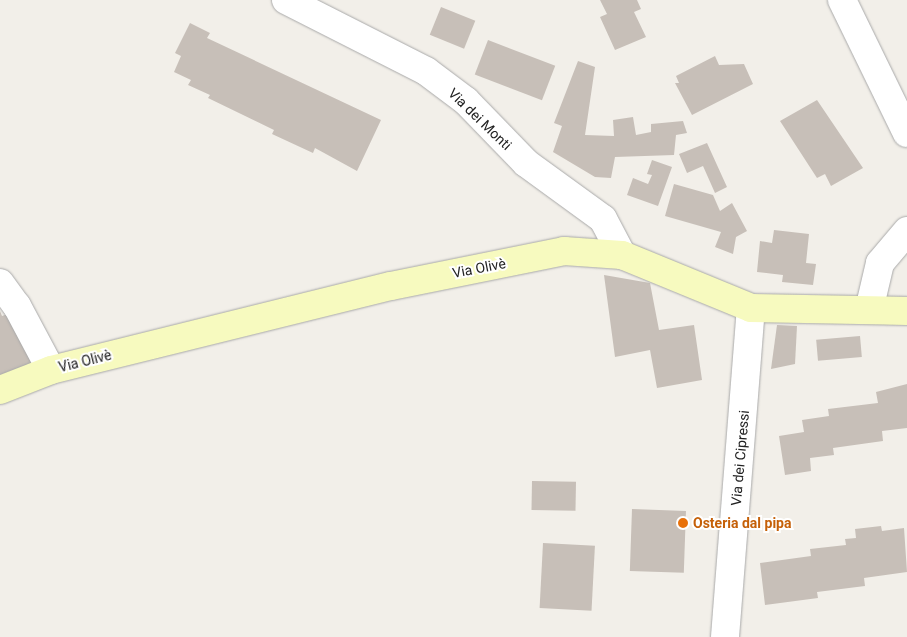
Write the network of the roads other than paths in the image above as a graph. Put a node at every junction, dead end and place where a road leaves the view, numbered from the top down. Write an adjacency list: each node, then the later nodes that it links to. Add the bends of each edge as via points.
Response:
1 (286, 0): 5 (street, Via dei Monti, via 426,71 466,101 526,163 603,220)
2 (842, 0): 3 (street)
3 (907, 133)
4 (907, 231): 8 (street, via 880,263)
5 (622, 255): 7 (street, Via Olivè); 10 (street, Via Olivè, via 564,251 400,284)
6 (0, 283): 10 (street, Via Olivè, via 17,306)
7 (751, 308): 8 (street, Via Olivè); 12 (street, Via dei Cipressi)
8 (868, 310): 9 (street, Via Olivè)
9 (907, 311)
10 (51, 370): 11 (street, Via Olivè)
11 (0, 390)
12 (725, 637)

